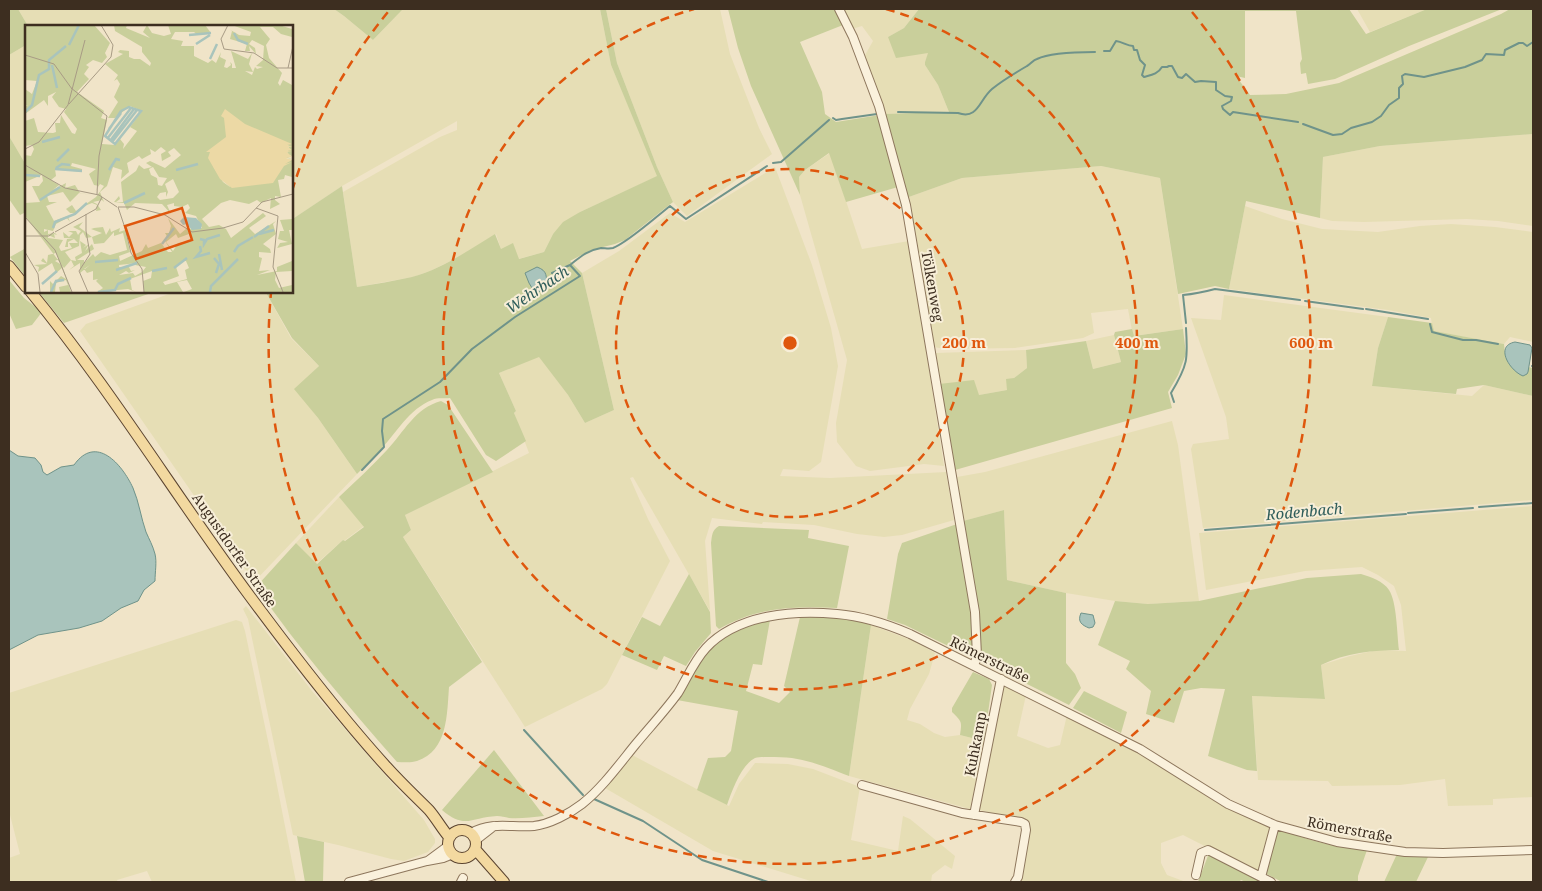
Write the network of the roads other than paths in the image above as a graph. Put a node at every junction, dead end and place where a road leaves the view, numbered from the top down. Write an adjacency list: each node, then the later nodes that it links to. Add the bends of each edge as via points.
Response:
1 (839, 9): 5 (street, Tölkenweg, via 879,106 906,205 975,612 977,656)
2 (9, 266): 3 (main road)
3 (25, 286)
4 (31, 292): 10 (main road, Augustdorfer Straße, via 112,397 287,646 384,765 431,813)
5 (974, 666): 6 (street, Römerstraße); 11 (street, Römerstraße, via 897,628 854,616 799,613 737,627 717,638 704,651 665,709 608,778 580,805 535,826 494,826)
6 (1001, 679): 8 (street, Kuhkamp); 9 (street, Römerstraße, via 1140,749 1228,804)
7 (862, 785): 8 (street)
8 (974, 815): 17 (street, via 1025,824)
9 (1275, 825): 12 (street, Römerstraße, via 1336,842 1405,852); 14 (street)
10 (451, 842): 11 (main road, via 463,830); 11 (main road, via 460,858); 15 (street, via 427,861)
11 (473, 844): 16 (main road)
12 (1533, 850)
13 (1196, 875): 14 (street, via 1201,853 1208,850)
14 (1261, 876): 18 (street)
15 (349, 882)
16 (503, 882)
17 (1015, 882)
18 (1270, 882)

